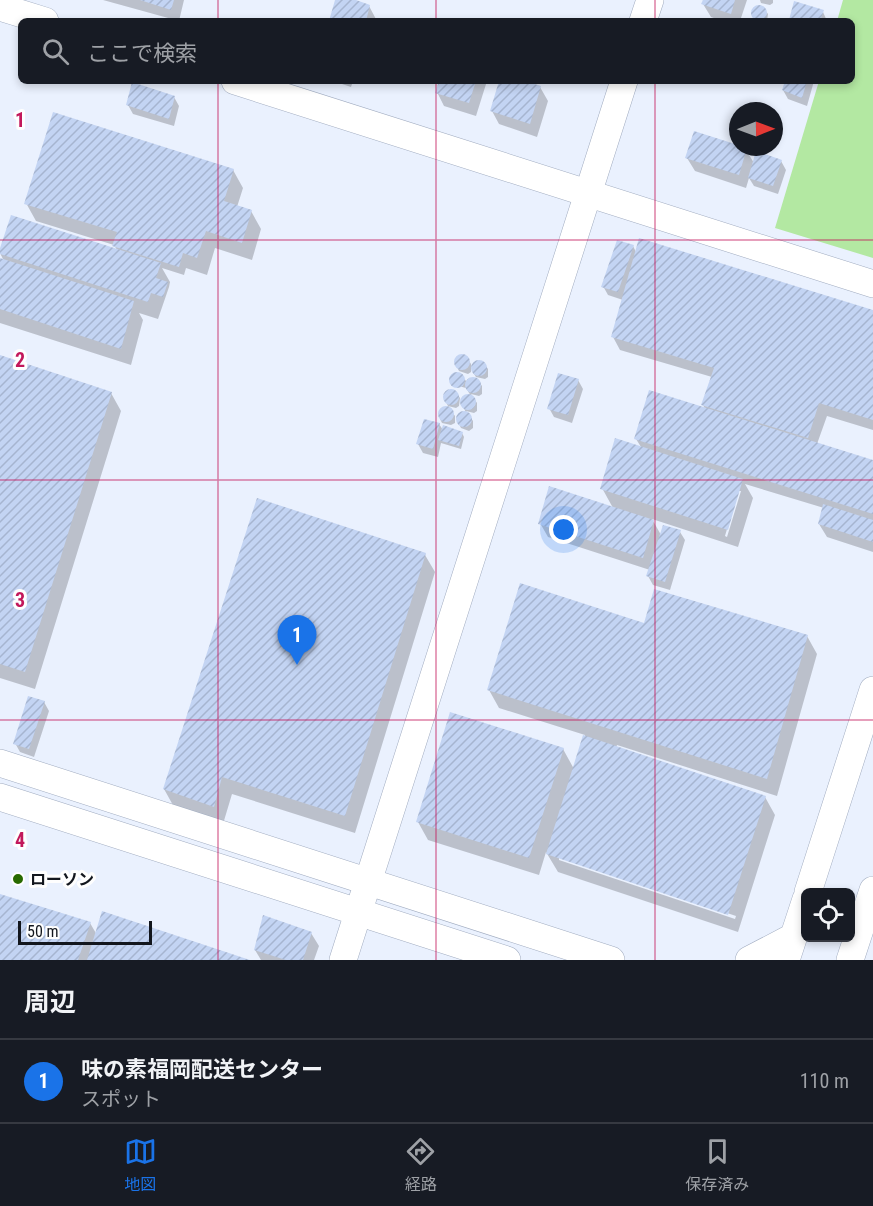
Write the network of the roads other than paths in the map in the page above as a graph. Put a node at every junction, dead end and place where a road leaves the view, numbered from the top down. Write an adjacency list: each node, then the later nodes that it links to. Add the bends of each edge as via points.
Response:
1 (650, 0): 4 (street)
2 (0, 7): 3 (street)
3 (35, 18)
4 (644, 18)
5 (244, 84): 7 (street)
6 (623, 84): 7 (street)
7 (589, 193): 8 (street); 12 (street)
8 (873, 284)
9 (873, 690): 13 (street)
10 (0, 763): 12 (street)
11 (0, 797): 15 (street)
12 (367, 882): 15 (street); 20 (street)
13 (809, 888)
14 (873, 890): 22 (street)
15 (358, 913): 18 (street); 19 (street)
16 (801, 914): 17 (street)
17 (790, 948): 21 (street)
18 (343, 960)
19 (507, 960)
20 (611, 960)
21 (749, 960)
22 (850, 960)

